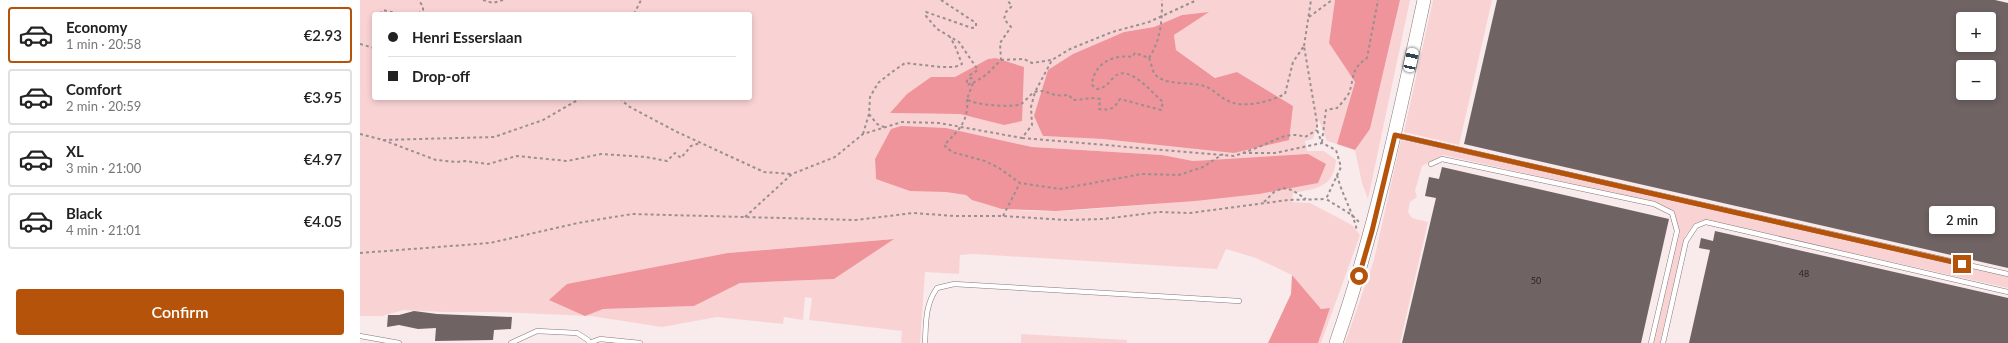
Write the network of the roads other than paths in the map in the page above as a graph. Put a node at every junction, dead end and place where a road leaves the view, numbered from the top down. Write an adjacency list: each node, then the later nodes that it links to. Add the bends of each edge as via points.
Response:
1 (1424, 0): 2 (street)
2 (1395, 135): 4 (lane); 12 (street, via 1372,231)
3 (1431, 164): 13 (lane, via 1442,159 1654,204 1672,214 1677,231)
4 (2008, 274)
5 (2008, 292): 14 (lane, via 1706,222 1696,226 1686,241)
6 (1239, 301): 11 (lane, via 954,284 937,288 930,298)
7 (360, 336): 8 (lane)
8 (398, 343)
9 (511, 343): 10 (lane, via 537,331 577,333 589,343 600,339)
10 (640, 343)
11 (925, 343)
12 (1336, 343)
13 (1651, 343)
14 (1663, 343)

